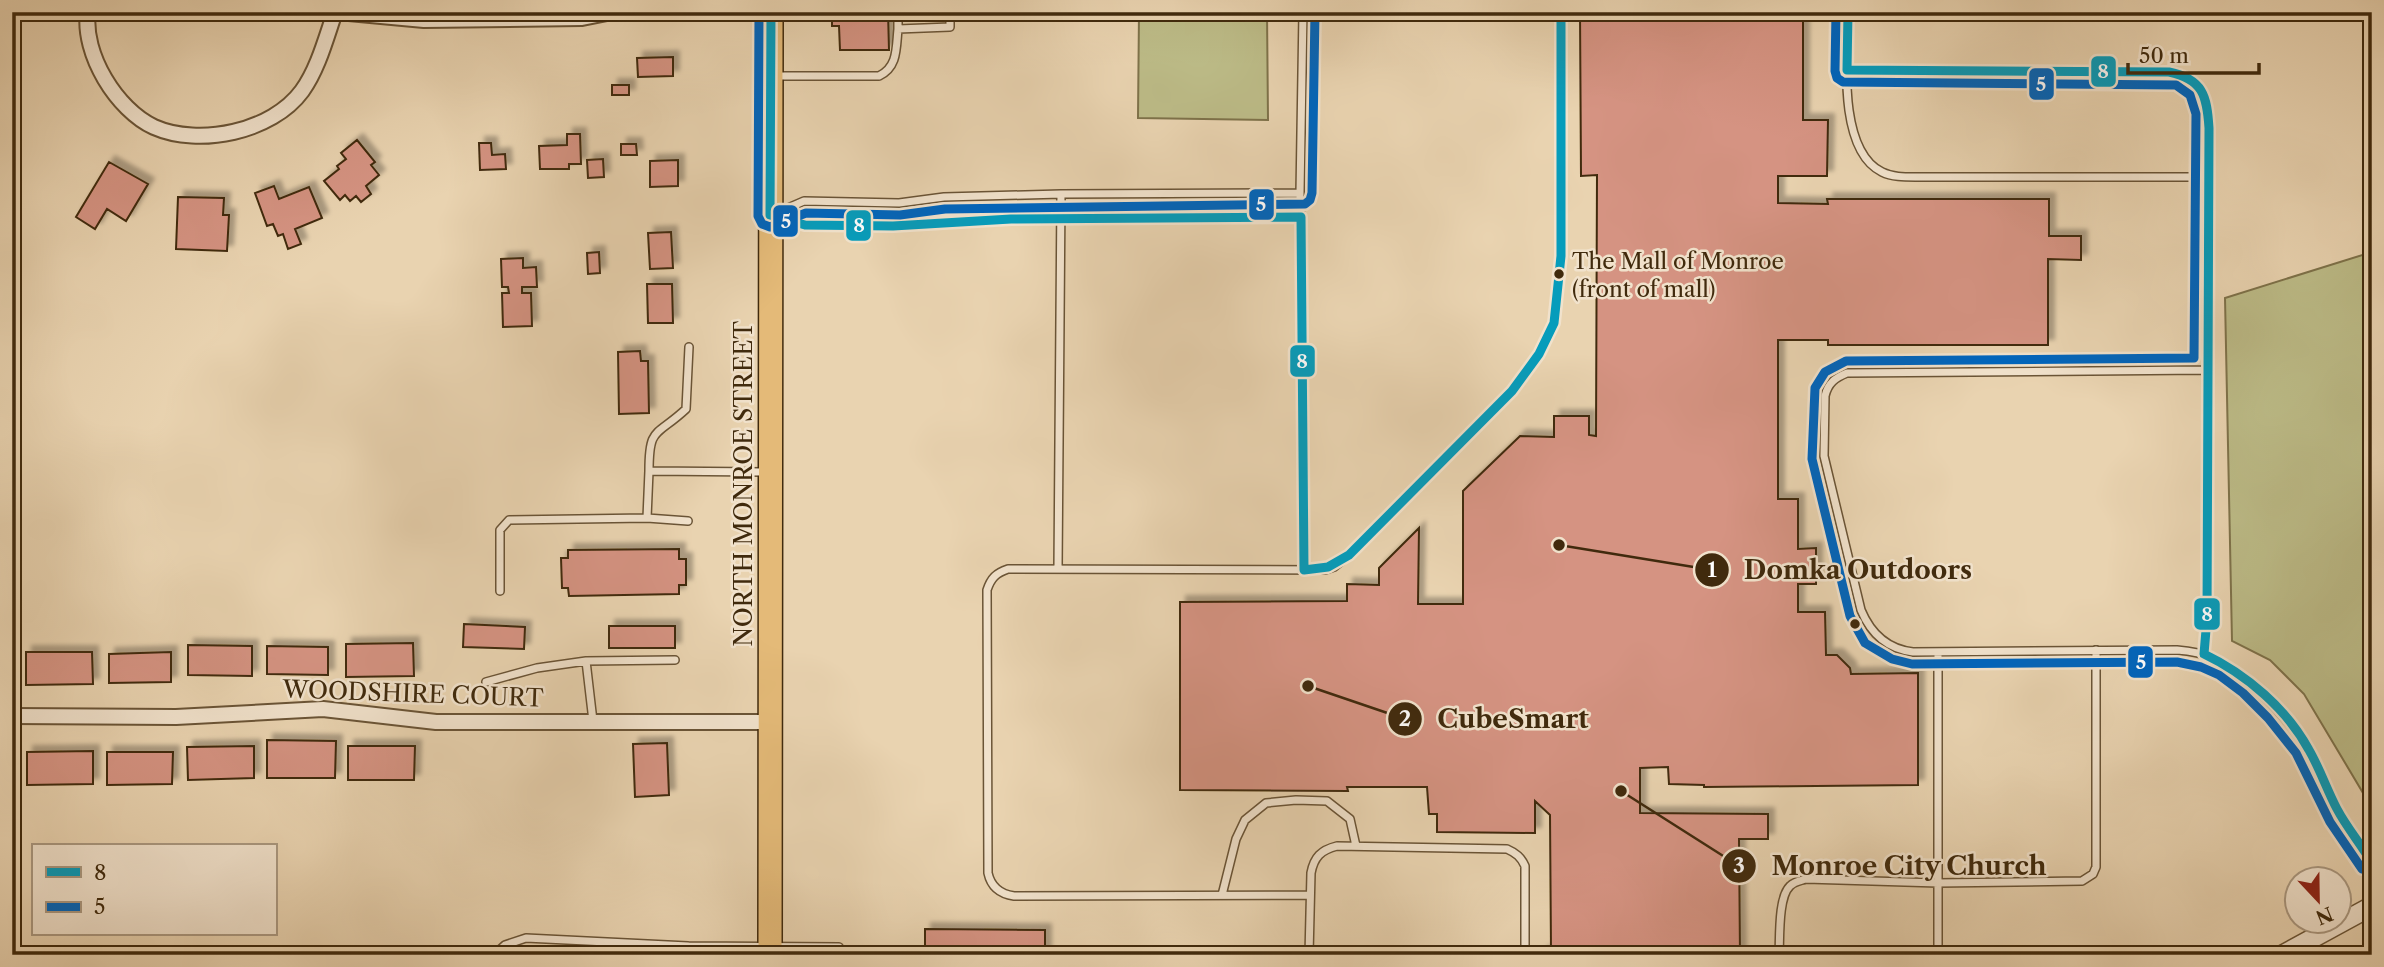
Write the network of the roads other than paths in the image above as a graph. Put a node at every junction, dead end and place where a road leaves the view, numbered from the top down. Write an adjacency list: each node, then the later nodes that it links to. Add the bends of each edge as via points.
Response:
1 (88, 12): 2 (street, via 94,61 108,86 153,127 206,136 261,123 301,92)
2 (337, 12): 3 (street, via 424,20 582,18)
3 (612, 12)
4 (771, 12): 12 (main road, NORTH MONROE STREET)
5 (898, 12): 10 (lane)
6 (950, 12): 10 (lane, via 950,27)
7 (1303, 12): 14 (lane)
8 (1560, 12): 26 (lane, via 1561,256 1558,304 1548,338 1512,391 1349,555 1325,570)
9 (1848, 12): 11 (lane)
10 (898, 29): 12 (lane, via 894,62 878,76)
11 (1847, 70): 13 (lane, via 1849,109 1859,145 1884,173); 13 (lane, via 2178,73 2193,80 2206,99)
12 (771, 76): 16 (main road, NORTH MONROE STREET)
13 (2209, 177): 20 (lane)
14 (1300, 193): 15 (lane); 17 (lane)
15 (1060, 194): 16 (lane, via 899,203 804,201); 18 (lane)
16 (770, 215): 18 (lane, via 805,225); 22 (main road, NORTH MONROE STREET)
17 (1301, 217): 18 (lane); 26 (lane)
18 (1059, 219): 25 (lane)
19 (689, 347): 21 (lane, via 686,409 655,432 649,446)
20 (2206, 370): 29 (lane, via 1847,373 1833,380 1825,396 1824,456 1861,610 1873,633 1885,642 1906,651); 30 (lane)
21 (649, 471): 22 (lane); 23 (lane)
22 (771, 472): 36 (main road, NORTH MONROE STREET)
23 (647, 518): 24 (lane); 27 (lane, via 509,520 500,530)
24 (688, 521)
25 (1058, 569): 26 (lane); 40 (lane, via 1008,569 996,575 987,590 989,880 998,891 1014,896)
26 (1304, 570)
27 (500, 592)
28 (2096, 650): 29 (lane); 30 (lane); 39 (lane, via 2093,874 2082,881)
29 (1938, 652): 39 (lane)
30 (2204, 654): 38 (lane, via 2237,673 2298,735)
31 (675, 660): 32 (lane)
32 (586, 661): 33 (lane); 35 (lane)
33 (486, 682)
34 (12, 716): 35 (street, WOODSHIRE COURT, via 176,717 323,709 436,722)
35 (593, 722): 36 (street, WOODSHIRE COURT)
36 (770, 722): 45 (main road, NORTH MONROE STREET)
37 (1356, 846): 40 (lane, via 1350,819 1327,801 1266,803 1245,820); 41 (lane, via 1337,846 1318,854); 49 (lane, via 1514,852 1525,866)
38 (2372, 863)
39 (1938, 883): 50 (lane, via 1796,882 1788,887 1783,900); 51 (lane)
40 (1222, 895): 41 (lane)
41 (1310, 895): 48 (lane)
42 (2372, 906): 52 (street)
43 (688, 946): 45 (lane); 46 (lane, via 526,938 505,945); 47 (lane)
44 (839, 947): 45 (lane)
45 (770, 951)
46 (494, 955)
47 (688, 955)
48 (1309, 955)
49 (1525, 955)
50 (1779, 955)
51 (1938, 955)
52 (2282, 955)

